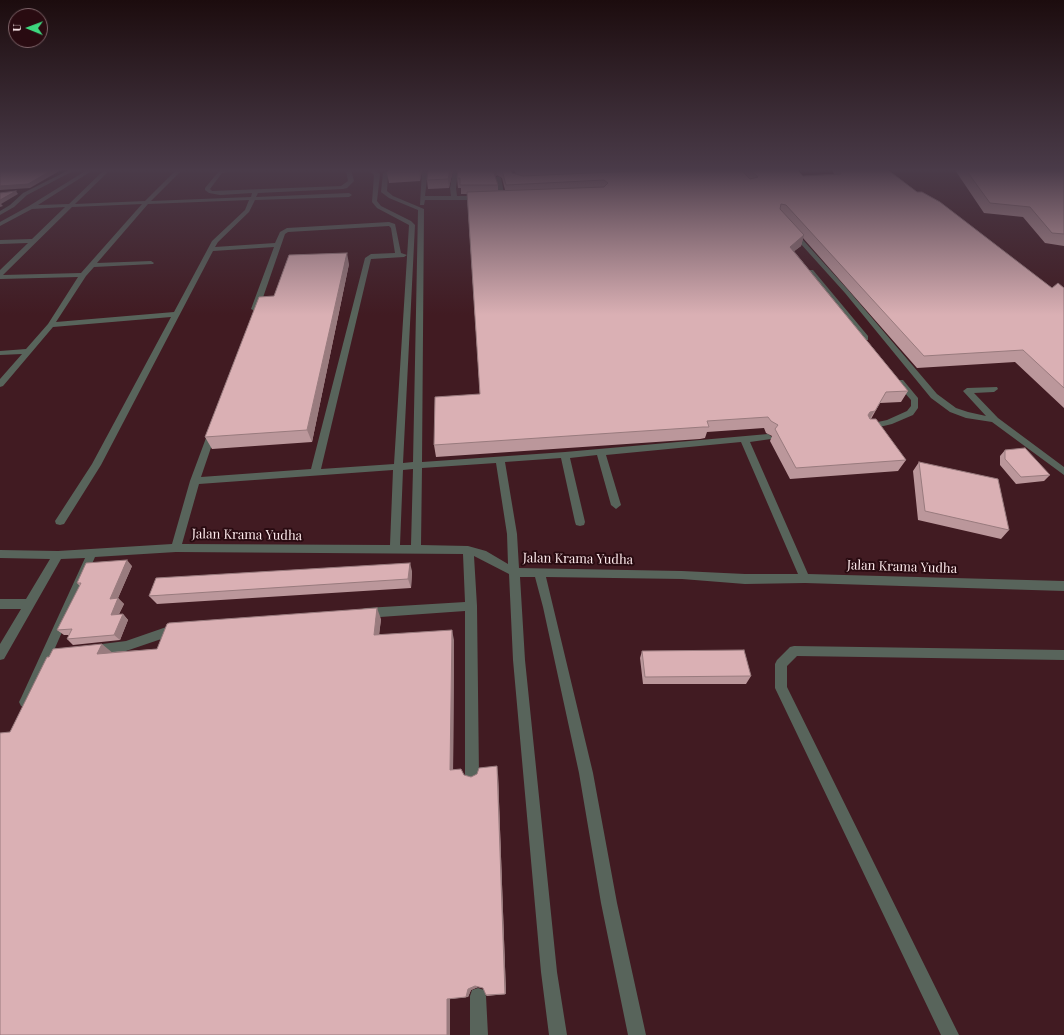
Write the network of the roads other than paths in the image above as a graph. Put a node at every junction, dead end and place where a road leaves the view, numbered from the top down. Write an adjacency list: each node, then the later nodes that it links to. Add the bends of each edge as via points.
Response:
1 (11, 218): 7 (lane)
2 (59, 218): 9 (lane)
3 (133, 218): 17 (lane)
4 (239, 218): 12 (lane)
5 (402, 218): 15 (lane, via 412,225)
6 (422, 218): 13 (lane)
7 (0, 224)
8 (789, 228): 31 (lane, via 847,292 934,396 953,410)
9 (35, 241): 10 (lane); 19 (lane)
10 (0, 242)
11 (278, 245): 12 (lane); 14 (lane, via 282,233 292,228 389,224 394,228); 23 (lane)
12 (210, 249): 22 (lane)
13 (422, 254): 15 (lane); 39 (lane)
14 (398, 255): 15 (lane); 41 (lane, via 368,258)
15 (410, 255): 40 (lane)
16 (151, 263): 17 (lane)
17 (92, 265): 20 (lane)
18 (811, 271): 25 (lane)
19 (0, 274)
20 (83, 275): 21 (lane); 24 (lane)
21 (0, 277)
22 (177, 314): 24 (lane); 45 (lane, via 96,466)
23 (252, 319)
24 (50, 325): 26 (lane)
25 (870, 345)
26 (28, 351): 27 (lane); 29 (lane)
27 (0, 353)
28 (895, 375): 33 (lane, via 915,400 915,406 910,413 889,422)
29 (0, 384)
30 (994, 389): 31 (lane, via 967,391)
31 (995, 420): 42 (lane)
32 (216, 422): 43 (lane)
33 (867, 427)
34 (768, 437): 35 (lane)
35 (744, 438): 36 (lane); 56 (lane)
36 (601, 452): 37 (lane); 44 (lane)
37 (565, 455): 38 (lane); 46 (lane)
38 (500, 459): 39 (lane); 54 (lane, via 512,534)
39 (416, 466): 40 (lane); 49 (lane)
40 (398, 467): 41 (lane); 48 (lane)
41 (315, 472): 43 (lane)
42 (1064, 472)
43 (195, 481): 47 (lane)
44 (616, 504)
45 (60, 521)
46 (580, 522)
47 (176, 548): 48 (lane, Jalan Krama Yudha); 51 (lane, Jalan Krama Yudha)
48 (395, 549): 49 (lane, Jalan Krama Yudha)
49 (416, 550): 50 (lane, Jalan Krama Yudha)
50 (468, 550): 54 (lane, Jalan Krama Yudha, via 482,554); 60 (lane)
51 (92, 552): 53 (lane, Jalan Krama Yudha); 63 (lane)
52 (0, 554): 53 (lane, Jalan Krama Yudha)
53 (58, 555): 59 (lane)
54 (514, 572): 55 (lane, Jalan Krama Yudha); 70 (lane, via 519,660 549,972)
55 (540, 574): 56 (lane, Jalan Krama Yudha); 71 (lane, via 586,773)
56 (805, 578): 57 (lane, Jalan Krama Yudha)
57 (1064, 586)
58 (0, 604): 59 (lane)
59 (29, 604): 64 (lane)
60 (471, 606): 61 (lane); 67 (lane)
61 (354, 614)
62 (185, 626): 63 (lane, via 126,646)
63 (47, 654): 66 (lane)
64 (0, 655)
65 (1064, 655): 72 (lane, via 794,651 781,664 781,688)
66 (19, 715)
67 (472, 776)
68 (478, 996): 69 (lane)
69 (479, 1035)
70 (558, 1035)
71 (637, 1035)
72 (950, 1035)

